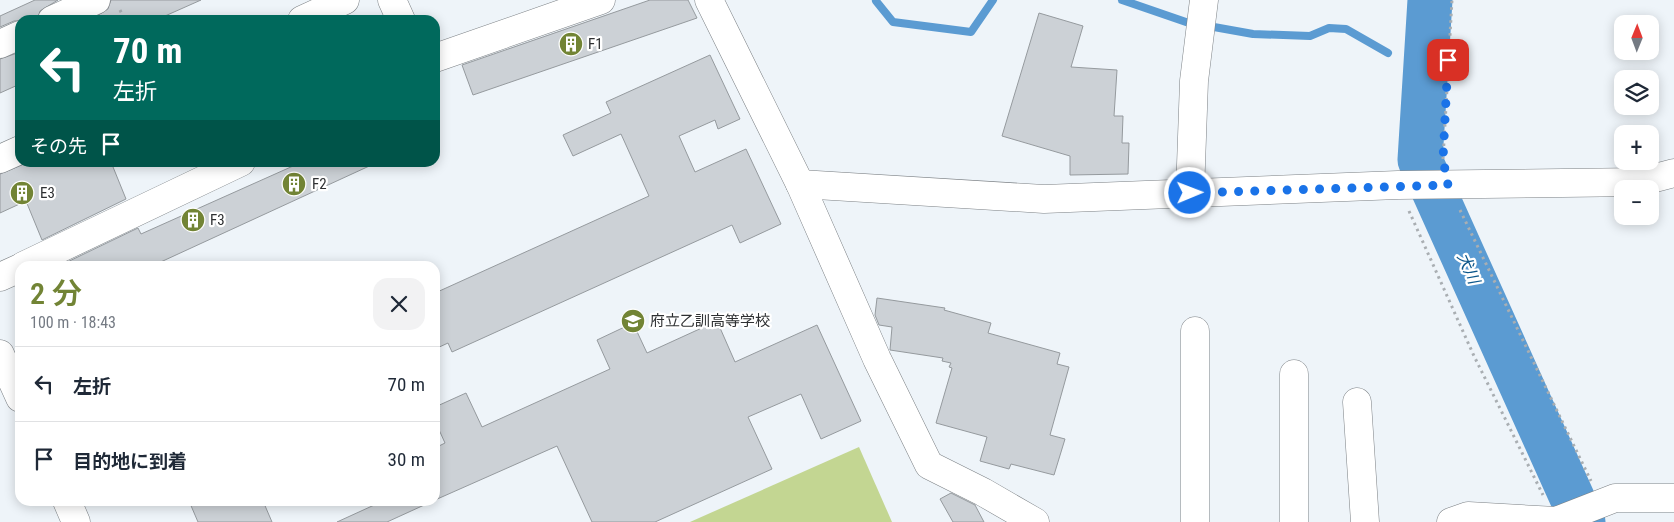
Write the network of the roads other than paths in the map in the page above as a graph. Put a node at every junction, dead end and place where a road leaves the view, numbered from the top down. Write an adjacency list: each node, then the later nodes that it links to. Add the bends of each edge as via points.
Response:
1 (96, 0): 6 (street)
2 (345, 0): 7 (street)
3 (392, 0): 8 (street)
4 (602, 0): 12 (street)
5 (708, 0): 17 (street)
6 (63, 15)
7 (313, 15)
8 (399, 15)
9 (1202, 16): 18 (street, via 1194,81)
10 (15, 37): 11 (street)
11 (0, 44)
12 (440, 56)
13 (15, 152): 14 (street)
14 (0, 159)
15 (231, 167): 19 (street)
16 (1674, 173): 18 (street, via 1640,182 1404,185)
17 (800, 184): 18 (street, via 1044,199); 31 (street, via 929,465)
18 (1190, 193)
19 (34, 261)
20 (15, 270): 21 (street)
21 (0, 278)
22 (1195, 332): 32 (street)
23 (0, 354): 25 (street)
24 (1294, 374): 33 (street)
25 (15, 387)
26 (1357, 402): 34 (street)
27 (1674, 498): 29 (street, via 1615,498)
28 (69, 506): 30 (street)
29 (1560, 520): 35 (street, via 1468,516)
30 (76, 522)
31 (1035, 522)
32 (1195, 522)
33 (1294, 522)
34 (1365, 522)
35 (1451, 522)

